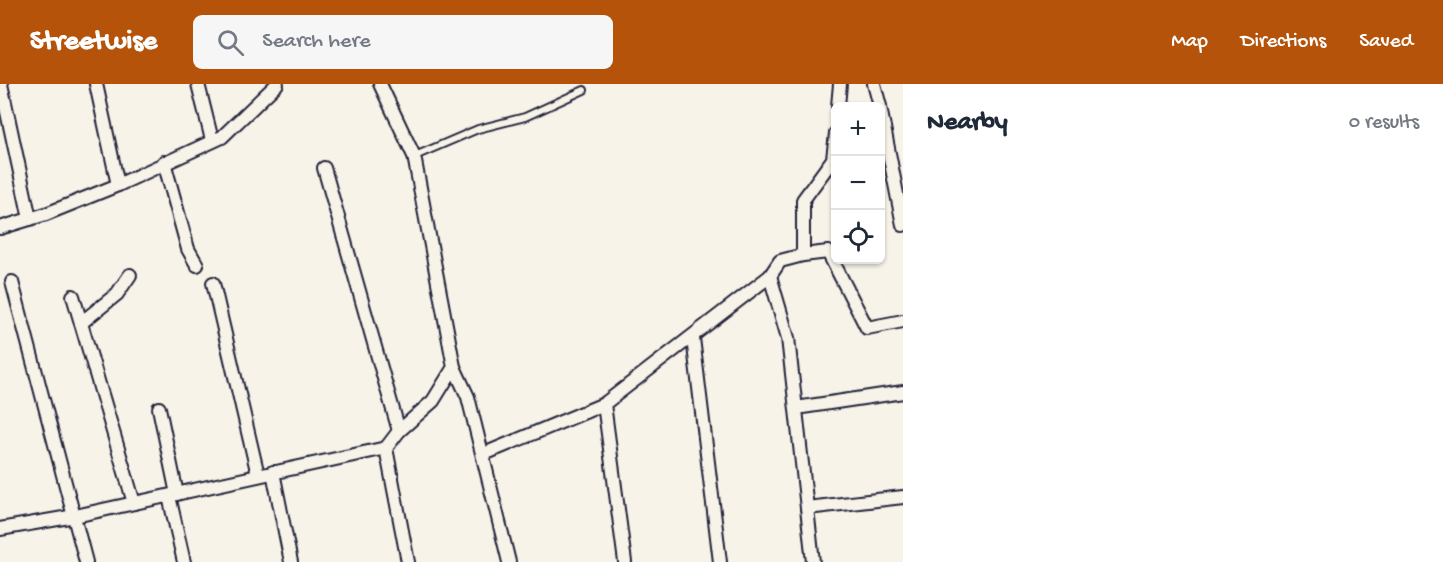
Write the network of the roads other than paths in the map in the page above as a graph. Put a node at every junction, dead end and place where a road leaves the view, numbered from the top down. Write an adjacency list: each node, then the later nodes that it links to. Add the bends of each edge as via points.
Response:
1 (1, 84): 18 (street)
2 (96, 84): 17 (street)
3 (198, 84): 12 (street)
4 (277, 84): 12 (street, via 222,137)
5 (380, 84): 13 (street)
6 (840, 84): 9 (street)
7 (874, 84): 10 (street)
8 (584, 90): 13 (lane, via 525,117 478,129)
9 (838, 102)
10 (879, 102)
11 (885, 133): 19 (street)
12 (212, 140): 15 (street)
13 (414, 156): 31 (street)
14 (833, 156): 21 (street, via 803,200)
15 (165, 162): 17 (street); 22 (street, via 188,249)
16 (324, 168): 36 (street)
17 (118, 185): 18 (street)
18 (30, 219): 20 (street)
19 (903, 225)
20 (0, 228)
21 (803, 255): 24 (street, via 782,260); 28 (street, via 828,252 865,327)
22 (196, 265)
23 (130, 275): 29 (street, via 117,294)
24 (770, 276): 30 (street); 35 (street, via 788,338)
25 (12, 282): 45 (street)
26 (213, 283): 40 (street)
27 (74, 296): 29 (street)
28 (903, 321)
29 (81, 323): 43 (street)
30 (693, 338): 33 (street); 53 (street)
31 (454, 367): 36 (street, via 433,401); 38 (street, via 468,397)
32 (903, 392): 35 (street)
33 (604, 404): 38 (street); 52 (street)
34 (159, 408): 41 (street)
35 (796, 408): 44 (street)
36 (399, 431): 37 (street)
37 (386, 448): 39 (street); 50 (street)
38 (484, 454): 51 (street)
39 (273, 472): 40 (street); 49 (street)
40 (258, 475): 41 (street)
41 (173, 495): 43 (street); 48 (street)
42 (903, 497): 44 (street)
43 (134, 503): 45 (street)
44 (807, 508): 54 (street)
45 (75, 516): 46 (street); 47 (street)
46 (0, 529)
47 (86, 562)
48 (184, 562)
49 (291, 562)
50 (408, 562)
51 (509, 562)
52 (625, 562)
53 (720, 562)
54 (813, 562)

